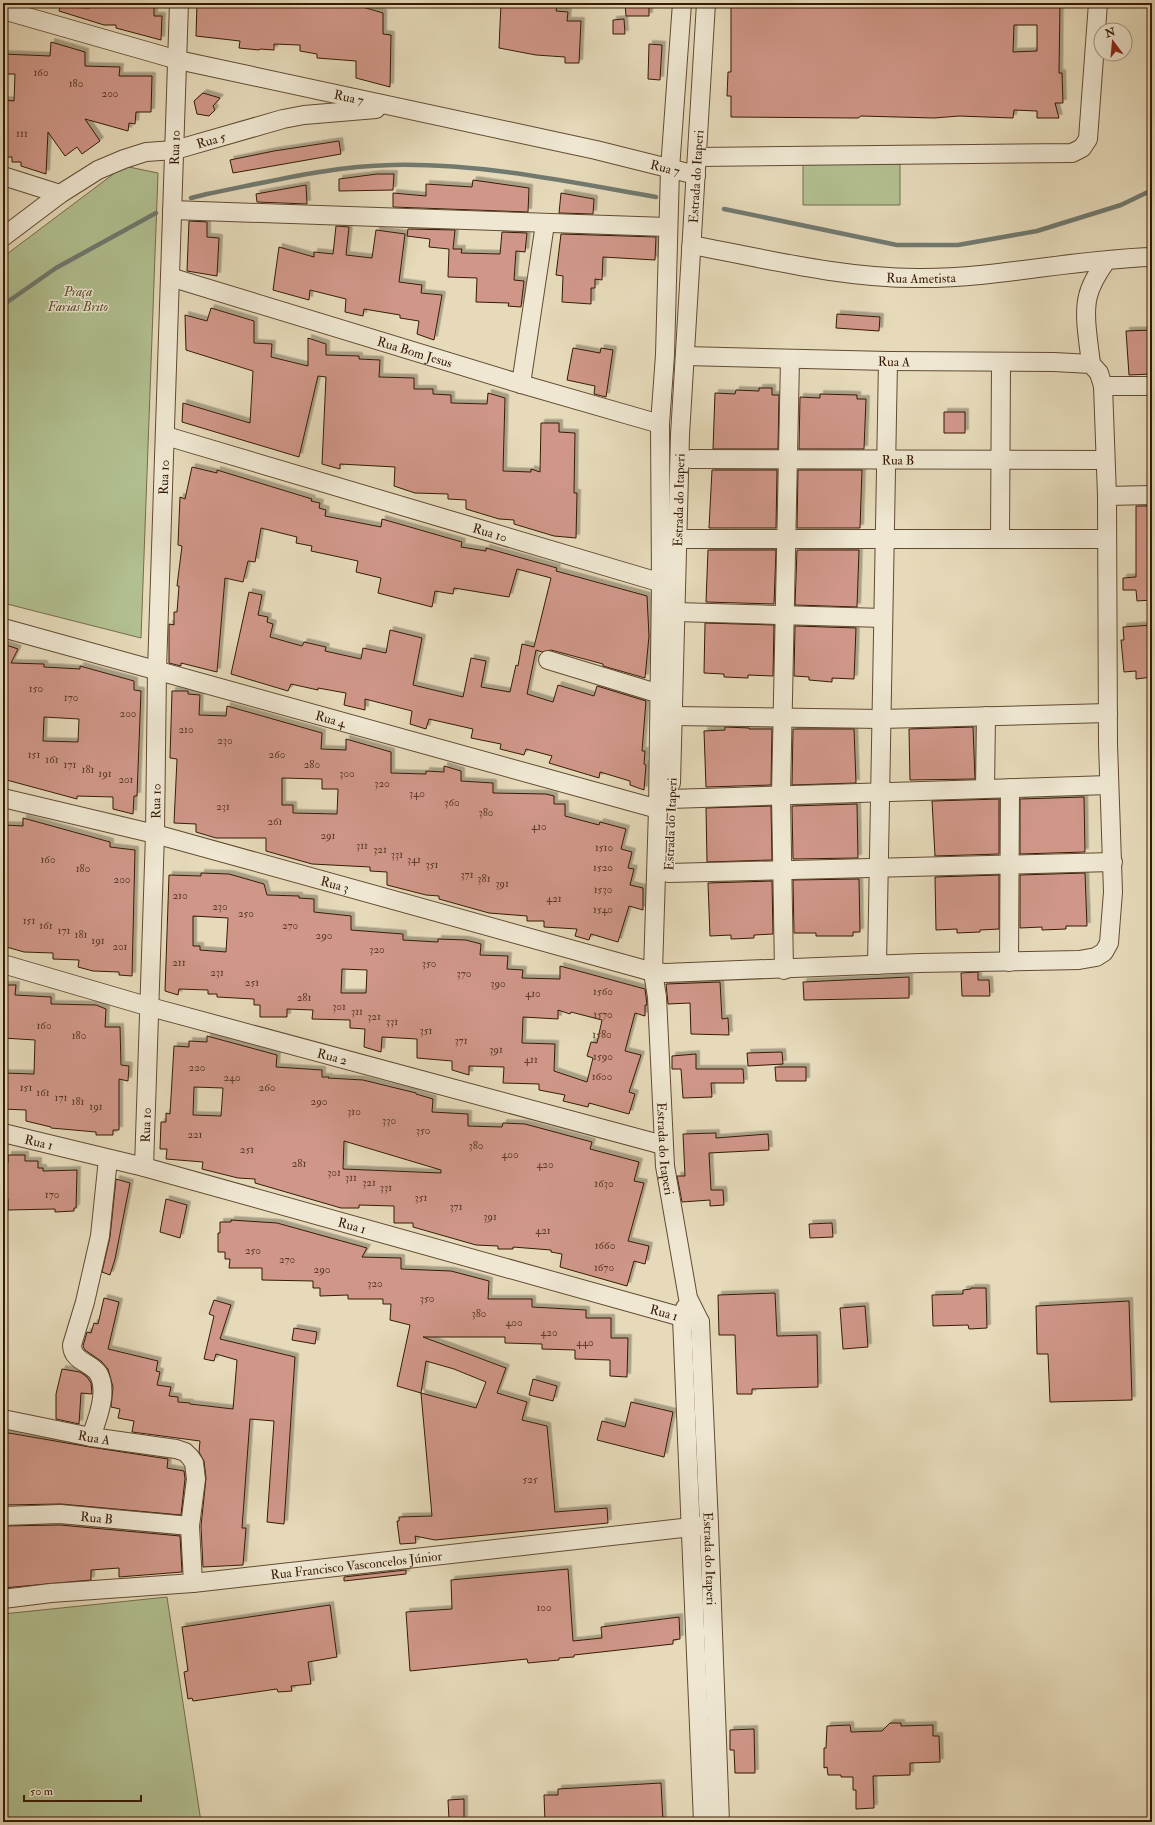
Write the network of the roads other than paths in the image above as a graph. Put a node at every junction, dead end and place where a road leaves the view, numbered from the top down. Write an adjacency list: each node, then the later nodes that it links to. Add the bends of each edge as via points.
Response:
1 (179, 3): 6 (street, Rua 10)
2 (682, 3): 10 (street, Estrada do Itaperi)
3 (706, 3): 9 (street, Estrada do Itaperi)
4 (1098, 3): 9 (street, via 1088,140 1082,148 1072,152)
5 (3, 10): 6 (street, Rua 7)
6 (178, 60): 7 (street, Rua 7); 8 (street, Rua 10)
7 (393, 107): 8 (street, Rua 5, via 290,118); 10 (street, Rua 7, via 596,150)
8 (175, 150): 13 (street, Rua 5, via 146,152 124,158 98,170); 14 (street, Rua 10)
9 (697, 157): 11 (street, Estrada do Itaperi)
10 (670, 169): 11 (street, Rua 7); 16 (street, Estrada do Itaperi)
11 (696, 175): 18 (street, Estrada do Itaperi)
12 (3, 176): 13 (street)
13 (60, 194): 17 (street, Rua 5)
14 (172, 210): 15 (street); 21 (street, Rua 10)
15 (545, 224): 16 (street); 27 (street)
16 (667, 228): 29 (street, Estrada do Itaperi)
17 (3, 237)
18 (691, 248): 20 (street, Rua Ametista, via 697,246 862,276 923,278 1023,272); 22 (street, Estrada do Itaperi)
19 (1152, 257): 20 (street, Rua Ametista)
20 (1106, 260): 26 (street, Rua 3, via 1087,296 1087,318)
21 (170, 277): 27 (street, Rua Bom Jesus); 30 (street, Rua 10)
22 (685, 356): 23 (street, Rua A); 38 (street, Estrada do Itaperi)
23 (790, 359): 24 (street, Rua A); 32 (street)
24 (888, 361): 25 (street, Rua A); 33 (street)
25 (1001, 362): 26 (street, Rua A, via 1054,362); 34 (street)
26 (1098, 375): 28 (street, Rua A); 35 (street, Rua 3)
27 (521, 384): 29 (street, Rua Bom Jesus)
28 (1152, 386)
29 (660, 424): 43 (street, Estrada do Itaperi)
30 (166, 436): 43 (street, Rua 10); 49 (street, Rua 10)
31 (691, 459): 32 (street, Rua B)
32 (788, 459): 33 (street, Rua B); 39 (street)
33 (886, 459): 34 (street, Rua B); 40 (street)
34 (1000, 460): 35 (street, Rua B); 41 (street)
35 (1105, 460): 37 (street, Rua 3)
36 (1152, 495): 37 (street)
37 (1107, 496): 42 (street, Rua 3)
38 (678, 539): 39 (street); 43 (street, Estrada do Itaperi)
39 (786, 539): 40 (street); 45 (street)
40 (885, 539): 41 (street); 46 (street)
41 (1000, 539): 42 (street)
42 (1107, 539): 51 (street, Rua 3)
43 (669, 586): 44 (street, Estrada do Itaperi); 50 (street, Estrada do Itaperi)
44 (676, 612): 45 (street); 52 (street, Estrada do Itaperi)
45 (785, 615): 46 (street); 54 (street)
46 (883, 618): 55 (street)
47 (3, 628): 49 (street, Rua 4)
48 (548, 660): 50 (street)
49 (157, 670): 62 (street, Rua 4); 63 (street, Rua 10)
50 (660, 694): 62 (street, Estrada do Itaperi)
51 (1108, 713): 53 (street); 56 (street, Rua 3)
52 (673, 716): 54 (street); 62 (street, Estrada do Itaperi)
53 (986, 716): 55 (street); 58 (street)
54 (782, 718): 55 (street); 60 (street)
55 (881, 719): 59 (street)
56 (1109, 785): 57 (street, Rua 4); 64 (street, Rua 3)
57 (1010, 788): 58 (street, Rua 4); 65 (street)
58 (985, 789): 59 (street, Rua 4)
59 (880, 792): 60 (street, Rua 4); 66 (street)
60 (781, 795): 62 (street, Rua 4); 67 (street)
61 (3, 798): 63 (street, Rua 3)
62 (664, 804): 68 (street, Estrada do Itaperi); 73 (street, Estrada do Itaperi)
63 (155, 834): 73 (street, Rua 3); 74 (street, Rua 10)
64 (1113, 862): 65 (street); 69 (street, Rua 3, via 1112,913 1109,943 1104,952 1096,957 1079,960)
65 (1010, 865): 66 (street); 69 (street)
66 (879, 868): 67 (street); 71 (street)
67 (784, 869): 68 (street); 72 (street)
68 (668, 873): 73 (street, Estrada do Itaperi)
69 (1009, 962): 71 (street, Rua 3)
70 (3, 964): 74 (street, Rua 2)
71 (877, 965): 72 (street, Rua 3)
72 (784, 970): 73 (street, Rua 3)
73 (659, 973): 76 (street, Estrada do Itaperi, via 657,997)
74 (150, 1007): 76 (street, Rua 2); 78 (street, Rua 10)
75 (3, 1133): 77 (street, Rua 1)
76 (663, 1145): 79 (street, Estrada do Itaperi)
77 (108, 1159): 78 (street, Rua 1); 83 (street, via 100,1236 72,1345 76,1356 94,1369 101,1381 102,1397)
78 (144, 1167): 80 (street, Rua 1)
79 (688, 1298): 80 (street, Estrada do Itaperi); 81 (street, Estrada do Itaperi)
80 (682, 1318): 81 (street, Rua 1); 87 (street, Estrada do Itaperi)
81 (700, 1322): 85 (street, Estrada do Itaperi)
82 (3, 1419): 83 (street, Rua A)
83 (91, 1437): 86 (street, Rua A, via 185,1452 194,1463 196,1479)
84 (3, 1516): 86 (street, Rua B, via 60,1514)
85 (709, 1525): 87 (street, Rua Francisco Vasconcelos Júnior); 91 (street, Estrada do Itaperi)
86 (190, 1526): 88 (street)
87 (690, 1527): 88 (street, Rua Francisco Vasconcelos Júnior); 90 (street, Estrada do Itaperi)
88 (193, 1583): 89 (street, Rua Francisco Vasconcelos Júnior)
89 (3, 1599)
90 (703, 1822)
91 (720, 1822)

